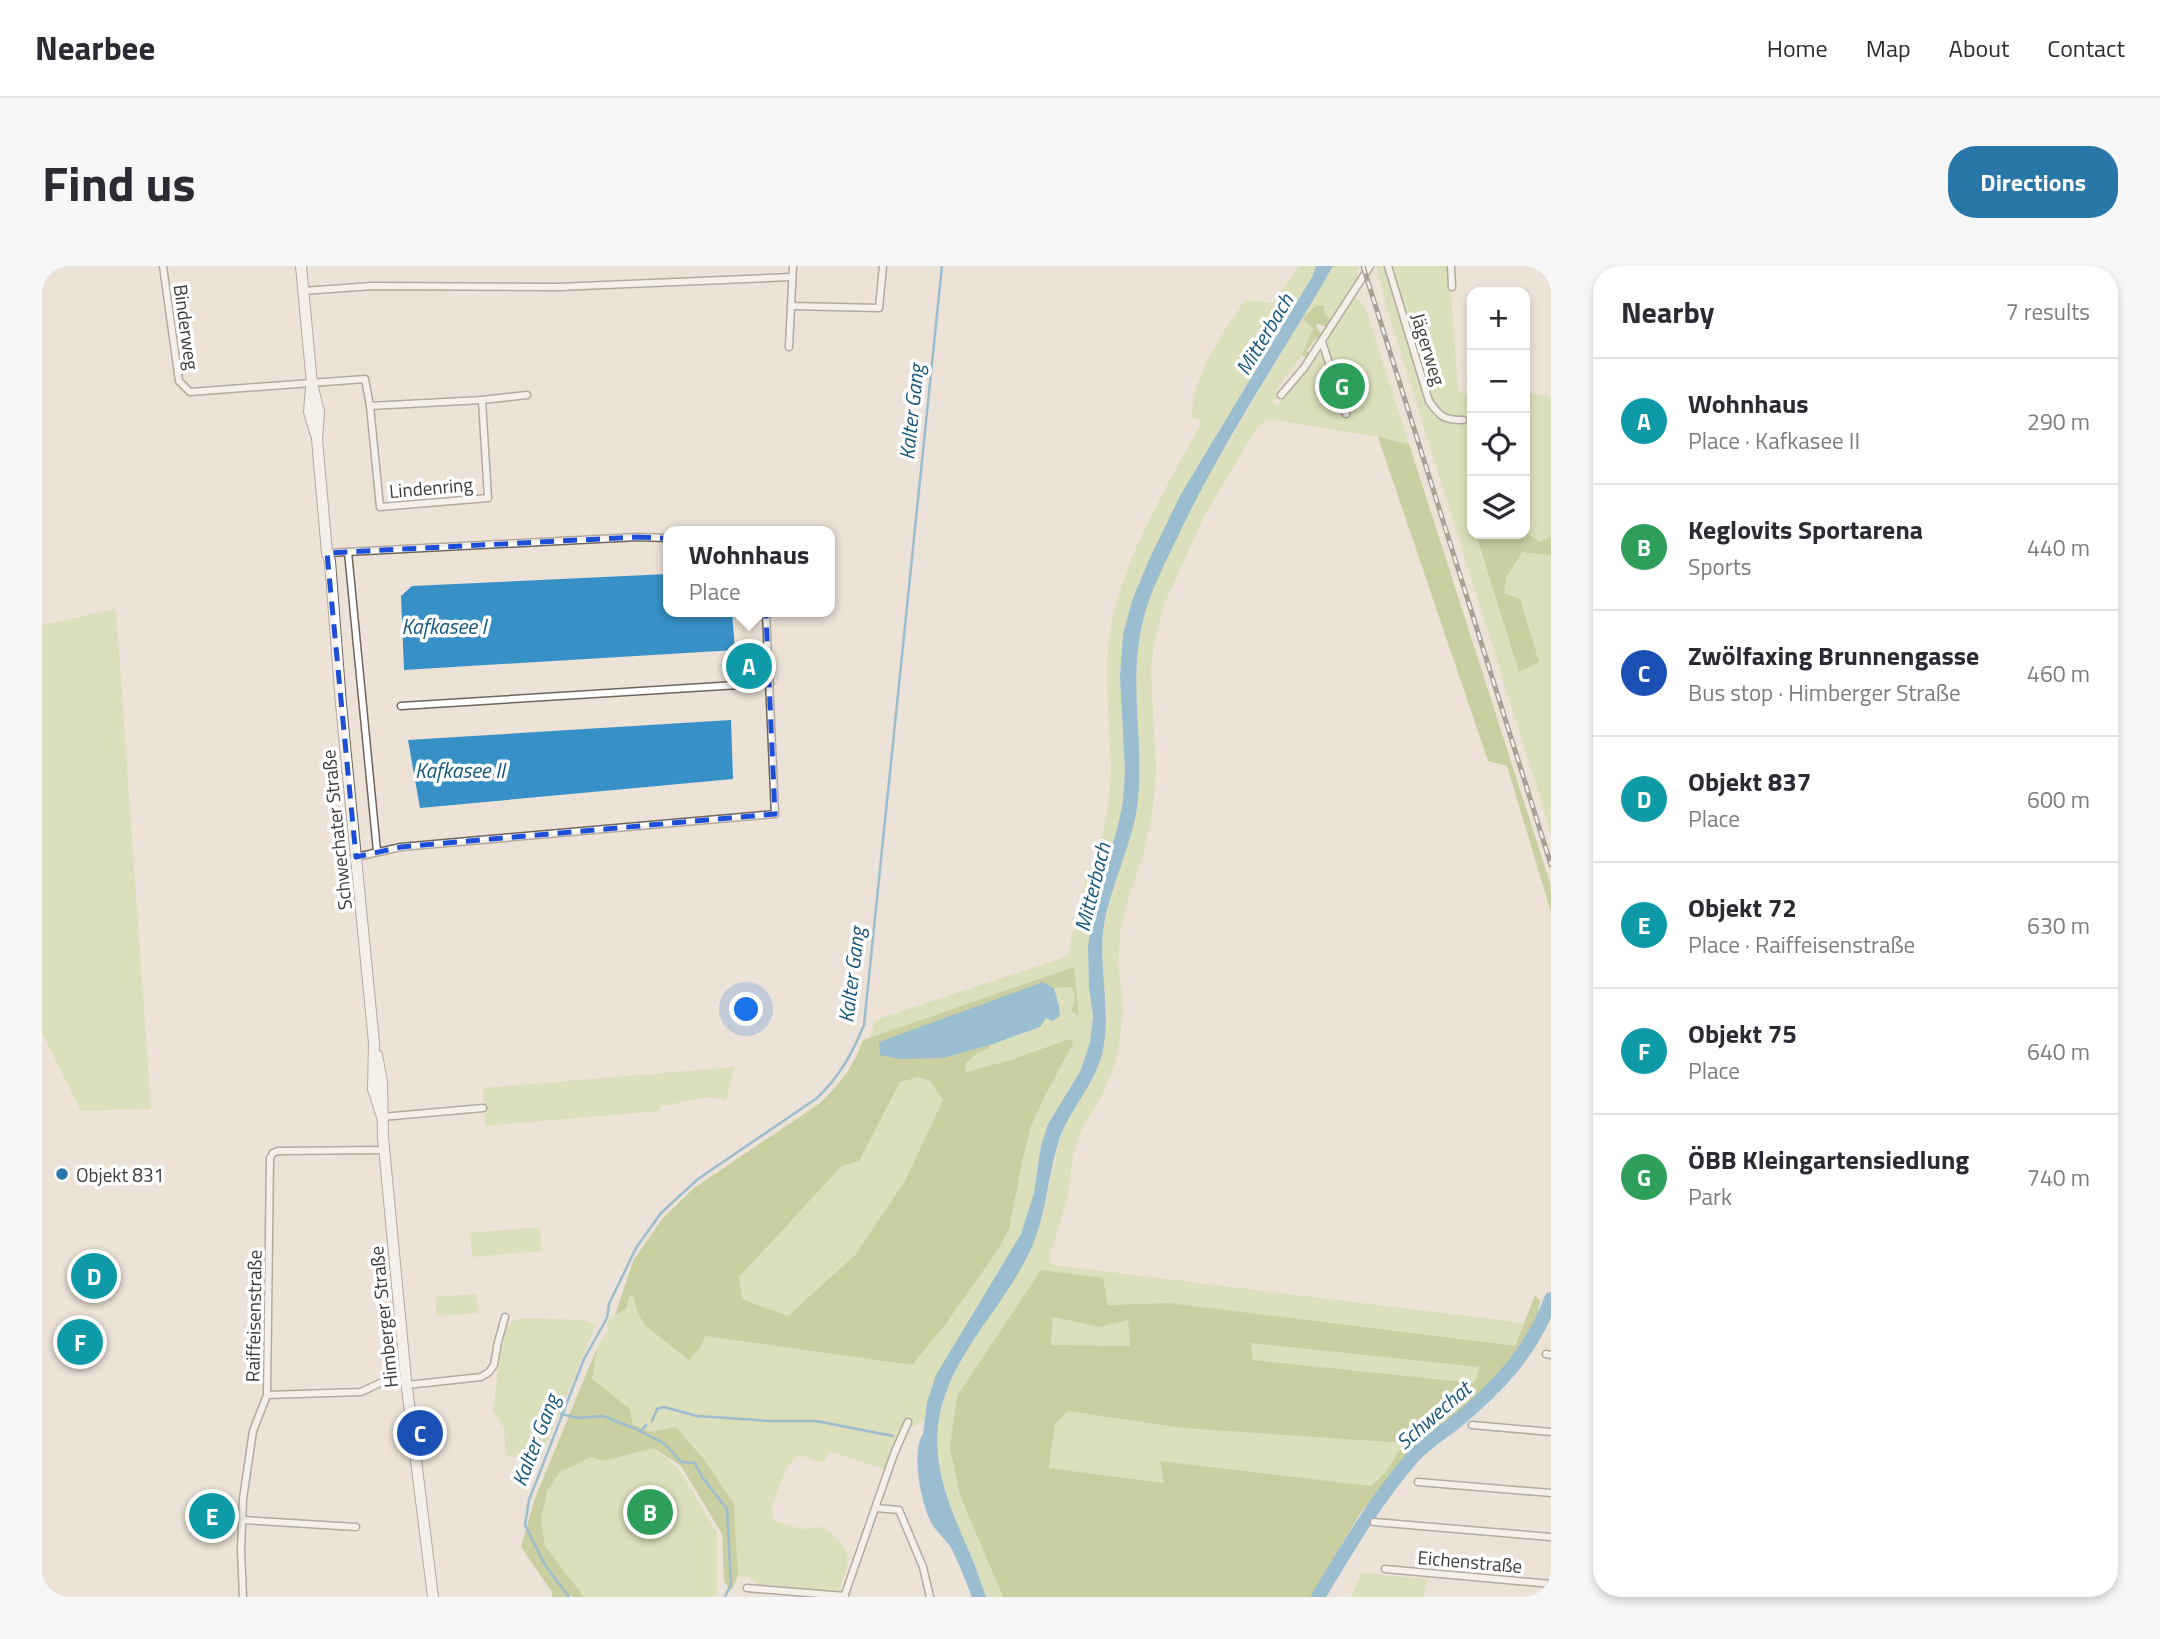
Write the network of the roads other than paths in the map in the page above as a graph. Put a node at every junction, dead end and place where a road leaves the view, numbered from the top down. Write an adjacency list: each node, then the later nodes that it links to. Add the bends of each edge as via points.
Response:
1 (163, 266): 14 (street, Binderweg, via 179,381 190,392)
2 (301, 266): 10 (main road, Schwechater Straße)
3 (793, 266): 8 (street)
4 (883, 266): 11 (street, via 879,308)
5 (1370, 266): 12 (street)
6 (1388, 266): 20 (street, Jägerweg, via 1429,401 1439,415)
7 (1451, 266): 9 (street)
8 (791, 277): 10 (street); 11 (street)
9 (1452, 287)
10 (303, 291): 14 (main road, Schwechater Straße)
11 (791, 306): 13 (street)
12 (1322, 342): 16 (street); 19 (street)
13 (789, 347)
14 (312, 384): 18 (street, Lindenring, via 365,379); 23 (main road, Schwechater Straße, via 319,412 317,439)
15 (527, 395): 17 (street)
16 (1281, 395)
17 (482, 400): 18 (street); 18 (street, Lindenring, via 488,498 380,508)
18 (370, 406)
19 (1346, 414)
20 (1463, 420)
21 (663, 538): 22 (street)
22 (348, 552): 23 (street); 27 (street)
23 (327, 553): 28 (main road, Schwechater Straße)
24 (766, 617): 25 (street)
25 (771, 683): 26 (street); 27 (street, via 775,814)
26 (401, 706)
27 (377, 851): 28 (street)
28 (356, 857): 30 (main road, Schwechater Straße, via 374,1042 373,1089)
29 (483, 1108): 30 (street)
30 (382, 1117): 31 (main road, Himberger Straße)
31 (384, 1150): 33 (main road, Himberger Straße); 34 (street, Raiffeisenstraße, via 278,1151 270,1158)
32 (505, 1317): 33 (street, via 489,1372 481,1377)
33 (406, 1382): 34 (street, via 373,1385 361,1392); 50 (main road, Himberger Straße)
34 (267, 1395): 41 (street, Raiffeisenstraße, via 253,1431)
35 (908, 1422): 40 (street)
36 (1472, 1424): 37 (street)
37 (1551, 1433)
38 (1418, 1482): 39 (street)
39 (1551, 1493)
40 (876, 1508): 48 (street); 51 (street, via 899,1510)
41 (243, 1520): 43 (street); 49 (street, Raiffeisenstraße)
42 (1374, 1522): 44 (street)
43 (356, 1527)
44 (1551, 1537)
45 (1385, 1569): 46 (street, Eichenstraße)
46 (1551, 1584)
47 (747, 1588): 48 (street)
48 (845, 1596)
49 (243, 1597)
50 (433, 1597)
51 (930, 1597)

